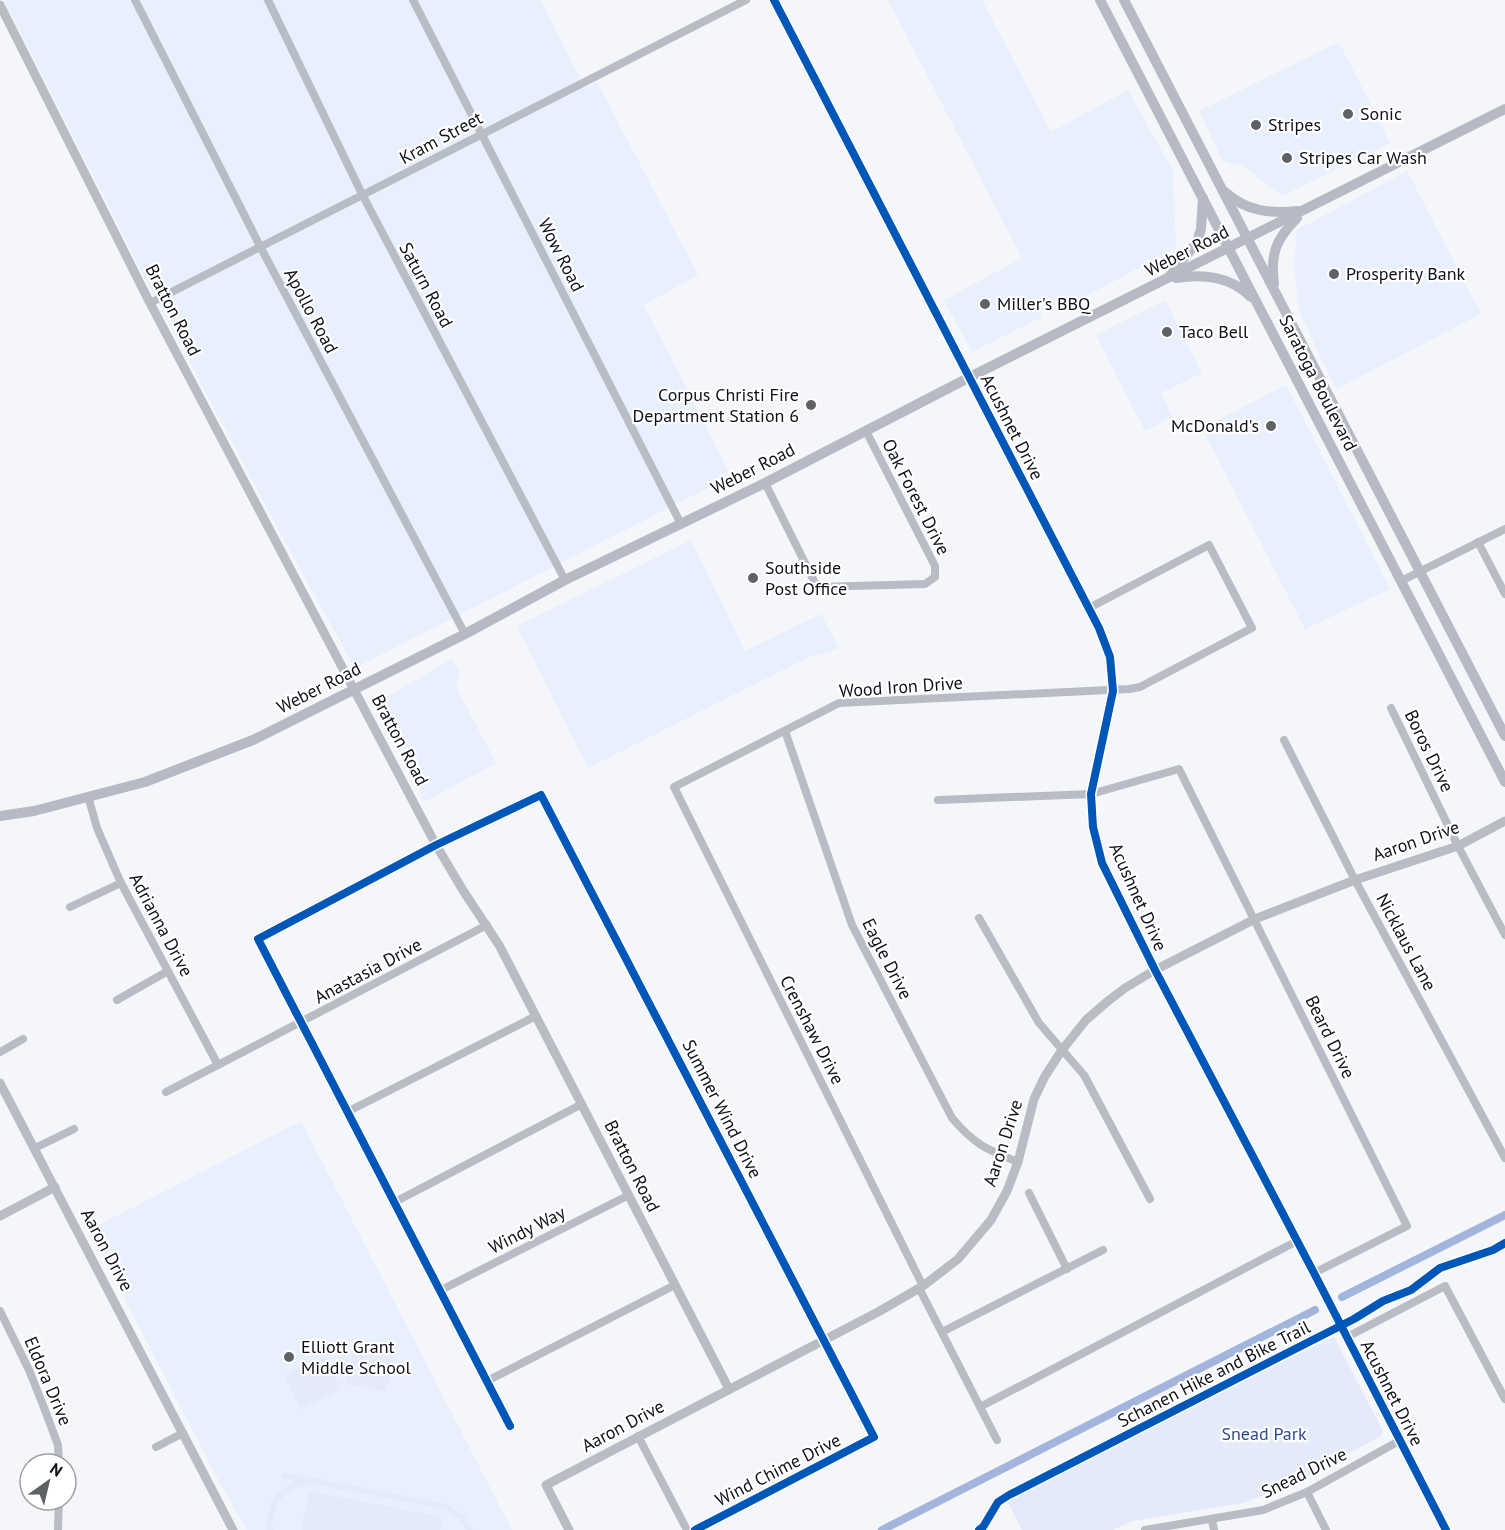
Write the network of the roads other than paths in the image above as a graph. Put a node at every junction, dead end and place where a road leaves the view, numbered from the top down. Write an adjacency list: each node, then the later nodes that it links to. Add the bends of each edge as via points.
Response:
1 (135, 0): 16 (street, Apollo Road)
2 (268, 0): 12 (street, Saturn Road)
3 (413, 0): 10 (street, Wow Road)
4 (746, 0): 10 (street, Kram Street)
5 (774, 0): 22 (street, Acushnet Drive)
6 (1100, 0): 13 (main road, Saratoga Boulevard)
7 (1124, 0): 11 (main road, Saratoga Boulevard)
8 (0, 5): 20 (street, Bratton Road)
9 (1505, 109): 14 (main road, Weber Road)
10 (482, 134): 12 (street, Kram Street); 25 (street, Wow Road)
11 (1222, 189): 14 (main road, via 1247,207 1263,212); 15 (main road, Saratoga Boulevard)
12 (363, 196): 16 (street, Kram Street); 29 (street, Saturn Road)
13 (1203, 198): 17 (main road, Saratoga Boulevard); 18 (main road, via 1197,242)
14 (1304, 211): 15 (main road, Weber Road); 19 (main road, via 1275,246 1272,260)
15 (1248, 239): 17 (main road, Weber Road); 19 (main road, Saratoga Boulevard)
16 (261, 248): 20 (street, Kram Street); 33 (street, Apollo Road)
17 (1229, 248): 18 (main road, Weber Road); 21 (main road, Saratoga Boulevard)
18 (1167, 279): 21 (main road, via 1218,277); 22 (main road, Weber Road)
19 (1276, 293): 28 (main road, Saratoga Boulevard)
20 (150, 303): 34 (street, Bratton Road)
21 (1258, 304): 30 (main road, Saratoga Boulevard)
22 (970, 377): 23 (main road, Weber Road); 32 (street, Acushnet Drive)
23 (866, 431): 24 (main road, Weber Road); 24 (street, Oak Forest Drive, via 935,566 935,577 925,584 817,587)
24 (765, 483): 25 (main road, Weber Road)
25 (681, 524): 29 (main road, Weber Road)
26 (1505, 529): 27 (street)
27 (1478, 542): 28 (street); 31 (street)
28 (1420, 572): 30 (street); 38 (main road, Saratoga Boulevard)
29 (565, 580): 33 (main road, Weber Road)
30 (1401, 581): 40 (main road, Saratoga Boulevard)
31 (1505, 594)
32 (1089, 608): 35 (street, Acushnet Drive, via 1110,657); 35 (street, Wood Iron Drive, via 1209,545 1252,628 1140,687)
33 (465, 634): 34 (main road, Weber Road)
34 (354, 689): 43 (main road, Weber Road, via 253,740 145,782); 47 (street, Bratton Road)
35 (1113, 690): 37 (street, Wood Iron Drive, via 839,703); 42 (street, Acushnet Drive)
36 (1391, 708): 48 (street, Boros Drive)
37 (785, 731): 41 (street, Wood Iron Drive); 72 (street, Eagle Drive, via 852,925 952,1118 986,1149)
38 (1505, 736)
39 (1284, 740): 49 (street, Nicklaus Lane)
40 (1505, 782)
41 (674, 787): 84 (street, Crenshaw Drive)
42 (1091, 794): 44 (street); 53 (street, Beard Drive, via 1179,769); 56 (street, Acushnet Drive, via 1093,828 1102,863)
43 (88, 796): 45 (main road, Weber Road); 50 (street, Adrianna Drive)
44 (938, 800)
45 (0, 816)
46 (1505, 821): 48 (street, Aaron Drive)
47 (436, 845): 54 (street, Bratton Road); 60 (street, via 258,939); 89 (street, Summer Wind Drive, via 541,795)
48 (1458, 846): 49 (street, Aaron Drive); 55 (street, Boros Drive)
49 (1355, 879): 53 (street, Aaron Drive); 71 (street, Nicklaus Lane)
50 (121, 883): 51 (street); 57 (street, Adrianna Drive)
51 (70, 907)
52 (979, 918): 62 (street, via 1039,1023)
53 (1255, 919): 56 (street, Aaron Drive); 82 (street, Beard Drive, via 1407,1226)
54 (487, 925): 59 (street, Bratton Road); 60 (street, Anastasia Drive)
55 (1505, 935)
56 (1155, 970): 62 (street, Aaron Drive, via 1108,1001 1086,1020); 79 (street, Acushnet Drive)
57 (168, 971): 58 (street); 64 (street, Adrianna Drive)
58 (117, 1000)
59 (536, 1016): 67 (street, Bratton Road); 68 (street)
60 (301, 1023): 64 (street, Anastasia Drive); 68 (street)
61 (23, 1039): 63 (street)
62 (1062, 1050): 72 (street, Aaron Drive, via 1034,1099); 76 (street, via 1084,1074)
63 (0, 1052)
64 (218, 1065): 66 (street, Anastasia Drive)
65 (0, 1083): 70 (street, Aaron Drive)
66 (166, 1092)
67 (582, 1104): 75 (street, Bratton Road); 77 (street)
68 (347, 1112): 77 (street)
69 (74, 1129): 70 (street)
70 (35, 1148): 73 (street, Aaron Drive)
71 (1505, 1158)
72 (1018, 1162): 84 (street, Aaron Drive, via 991,1220 958,1259)
73 (55, 1186): 78 (street); 95 (street, Aaron Drive)
74 (1029, 1193): 81 (street)
75 (629, 1195): 83 (street, Bratton Road); 85 (street, Windy Way)
76 (1150, 1199)
77 (393, 1203): 85 (street)
78 (0, 1216)
79 (1297, 1241): 82 (street, Acushnet Drive); 93 (street)
80 (1103, 1251): 81 (street)
81 (1067, 1269): 87 (street)
82 (1314, 1273): 88 (street, Acushnet Drive)
83 (675, 1285): 90 (street); 91 (street, Bratton Road)
84 (921, 1287): 87 (street, Crenshaw Drive); 89 (street, Aaron Drive)
85 (439, 1291): 90 (street)
86 (0, 1311): 101 (street, Eldora Drive, via 29,1370)
87 (942, 1332): 93 (street, Crenshaw Drive)
88 (1347, 1337): 92 (street, via 1445,1286); 99 (street, Acushnet Drive)
89 (824, 1340): 91 (street, Aaron Drive); 97 (street, Summer Wind Drive)
90 (487, 1381): 94 (street)
91 (729, 1389): 96 (street, Aaron Drive)
92 (1505, 1399)
93 (980, 1407): 98 (street, Crenshaw Drive)
94 (510, 1426)
95 (183, 1433): 100 (street); 106 (street, Aaron Drive)
96 (638, 1436): 107 (street, Aaron Drive, via 546,1485); 108 (street)
97 (874, 1437): 109 (street, Wind Chime Drive)
98 (996, 1440)
99 (1399, 1441): 102 (street, Snead Drive); 113 (street, Acushnet Drive)
100 (156, 1447)
101 (58, 1452)
102 (1307, 1492): 104 (street, Snead Drive, via 1263,1510); 112 (street)
103 (59, 1512): 105 (street)
104 (1212, 1520): 110 (street, Snead Drive); 111 (street)
105 (58, 1530)
106 (233, 1530)
107 (569, 1530)
108 (687, 1530)
109 (695, 1530)
110 (1145, 1530)
111 (1214, 1530)
112 (1326, 1530)
113 (1446, 1530)

